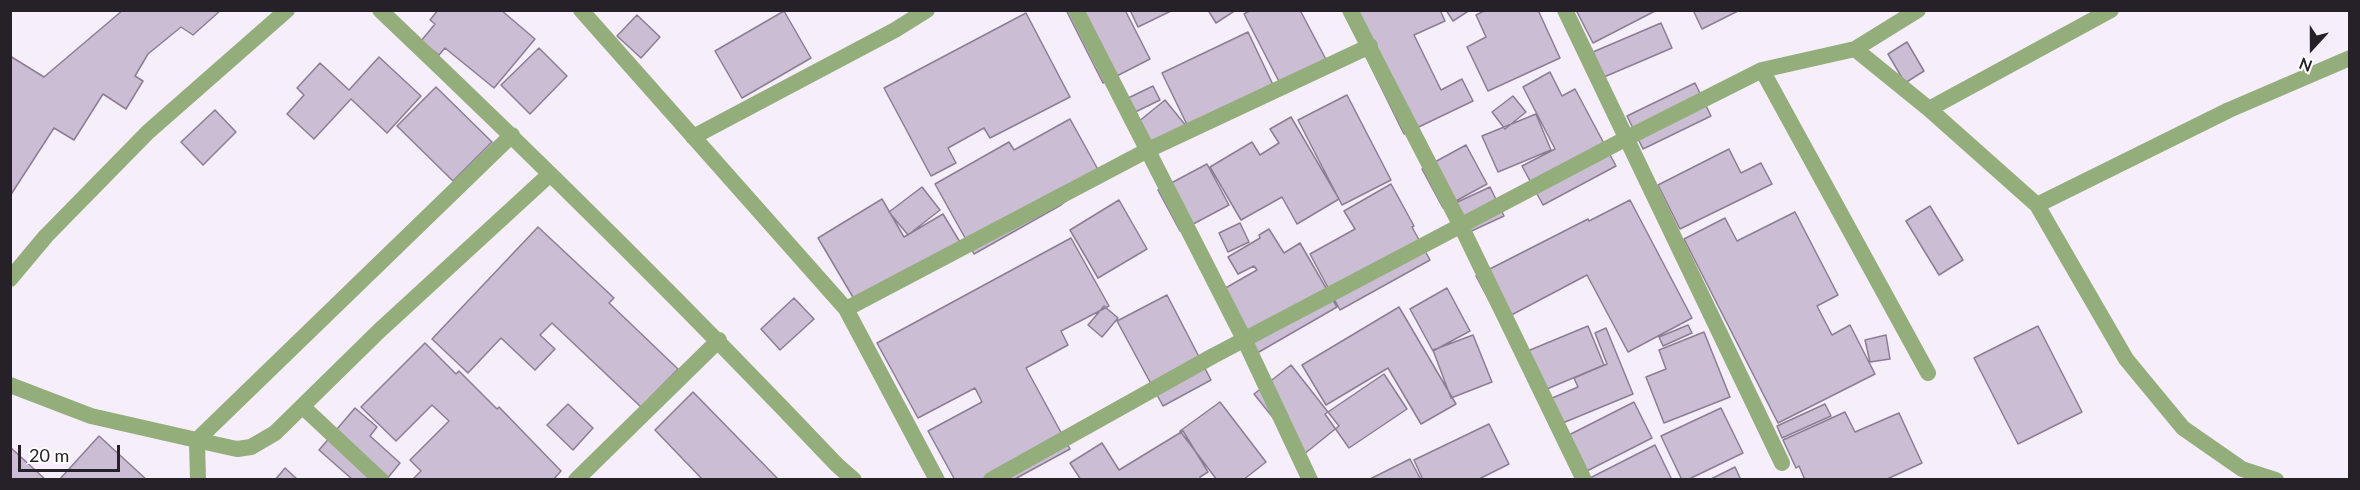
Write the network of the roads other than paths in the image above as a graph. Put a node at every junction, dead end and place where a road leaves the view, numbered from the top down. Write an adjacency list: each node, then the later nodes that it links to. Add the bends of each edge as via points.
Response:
1 (287, 10): 22 (street, via 148,132 46,236)
2 (380, 10): 15 (street)
3 (581, 10): 16 (street)
4 (927, 10): 16 (street)
5 (1076, 10): 18 (street)
6 (1350, 10): 10 (street)
7 (1564, 10): 17 (street)
8 (1918, 10): 11 (street)
9 (2112, 10): 14 (street)
10 (1370, 46): 18 (street); 21 (street)
11 (1855, 49): 13 (street); 14 (street)
12 (2349, 58): 20 (street, via 2229,110)
13 (1762, 70): 17 (street); 26 (street)
14 (1929, 109): 20 (street)
15 (512, 135): 19 (street); 29 (street)
16 (693, 137): 23 (street)
17 (1627, 138): 21 (street); 30 (street)
18 (1148, 150): 23 (street); 24 (street)
19 (549, 175): 25 (street); 28 (street, via 379,331)
20 (2037, 205): 39 (street, via 2126,360 2183,428 2242,468)
21 (1461, 226): 24 (street); 38 (street)
22 (10, 279)
23 (846, 309): 35 (street)
24 (1244, 339): 36 (street); 37 (street)
25 (718, 340): 33 (street); 34 (street)
26 (1928, 373)
27 (10, 386): 29 (street, via 91,417)
28 (303, 407): 29 (street, via 275,433 251,447 237,449); 32 (street)
29 (197, 440): 31 (street)
30 (1782, 463)
31 (198, 480)
32 (381, 480)
33 (576, 480)
34 (854, 480)
35 (937, 480)
36 (991, 480)
37 (1310, 480)
38 (1584, 480)
39 (2276, 480)

